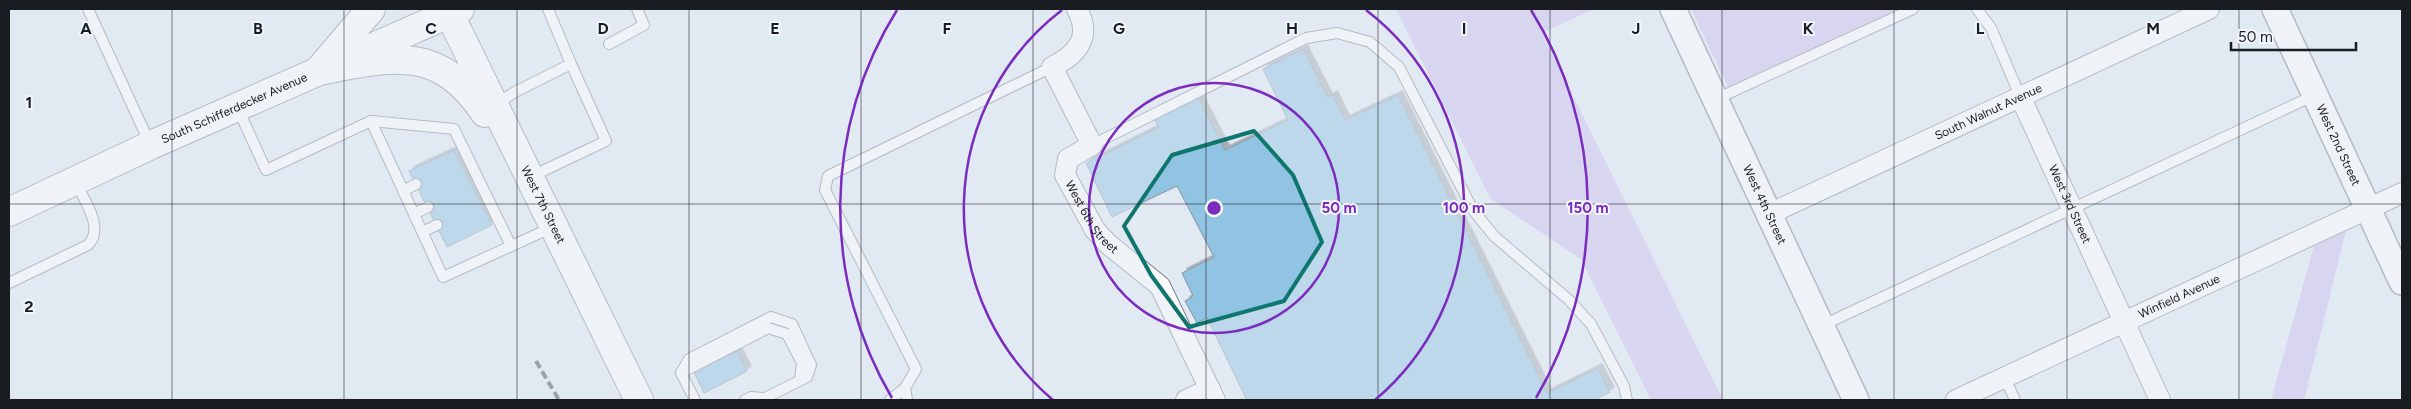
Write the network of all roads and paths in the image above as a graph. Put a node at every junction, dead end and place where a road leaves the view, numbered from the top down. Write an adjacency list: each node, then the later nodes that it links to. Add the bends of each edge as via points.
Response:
1 (88, 9): 23 (lane)
2 (372, 9): 15 (main road)
3 (548, 9): 13 (lane)
4 (637, 9): 12 (lane, via 644,25)
5 (1077, 9): 14 (street, via 1084,21 1082,39 1075,52)
6 (1673, 9): 18 (street, West 4th Street)
7 (1913, 9): 18 (lane)
8 (1978, 9): 16 (lane, West 3rd Street, via 1991,28)
9 (2209, 9): 16 (street, South Walnut Avenue)
10 (2275, 9): 17 (street, West 2nd Street)
11 (452, 10): 15 (main road, South Schifferdecker Avenue); 19 (main road, West 7th Street)
12 (609, 44)
13 (571, 64): 19 (lane); 25 (lane, via 606,141)
14 (1052, 67): 24 (street); 45 (lane, via 828,176 825,190 916,369)
15 (318, 72): 20 (main road, South Schifferdecker Avenue); 22 (main road, via 397,59 437,68 452,75 466,88 492,123)
16 (2020, 96): 33 (street, West 3rd Street); 35 (street, South Walnut Avenue)
17 (2315, 96): 31 (street, West 2nd Street); 33 (lane)
18 (1716, 100): 35 (street, West 4th Street)
19 (494, 105): 22 (main road, West 7th Street)
20 (237, 108): 21 (lane, via 266,170); 23 (main road, South Schifferdecker Avenue)
21 (371, 121): 28 (lane); 39 (lane, via 454,129 464,161)
22 (509, 135): 25 (main road, West 7th Street)
23 (151, 145): 26 (main road, South Schifferdecker Avenue)
24 (1092, 145): 46 (street, West 6th Street, via 1068,159 1066,176 1095,230 1160,286); 53 (lane, via 1306,38 1337,33 1370,42 1399,67 1473,210 1494,236 1569,300 1591,324 1624,386)
25 (529, 177): 37 (main road, West 7th Street)
26 (75, 180): 32 (main road, South Schifferdecker Avenue); 41 (lane, via 96,230 95,238 88,245)
27 (416, 184): 28 (lane)
28 (403, 191): 34 (lane)
29 (2402, 192): 31 (street, Winfield Avenue)
30 (428, 207): 34 (lane)
31 (2368, 208): 40 (street, West 2nd Street); 42 (street, Winfield Avenue)
32 (10, 209)
33 (2071, 209): 42 (street, West 3rd Street); 43 (lane)
34 (414, 214): 38 (lane)
35 (1769, 214): 43 (street, West 4th Street)
36 (437, 225): 38 (lane)
37 (554, 226): 39 (lane); 47 (main road, West 7th Street)
38 (422, 232): 39 (lane, via 443,277)
39 (511, 246)
40 (2402, 282)
41 (9, 283)
42 (2123, 323): 44 (street, Winfield Avenue); 57 (street, West 3rd Street)
43 (1821, 326): 54 (street, West 4th Street)
44 (2005, 378): 55 (street, Winfield Avenue); 56 (lane)
45 (905, 388): 50 (lane); 51 (lane)
46 (1212, 394): 52 (street)
47 (639, 400)
48 (695, 400): 49 (lane, via 681,373 689,359 771,317 792,324 811,365 807,377 765,398)
49 (745, 400)
50 (890, 400)
51 (907, 400)
52 (1186, 400)
53 (1627, 400)
54 (1856, 400)
55 (1956, 400)
56 (2015, 400)
57 (2160, 400)

